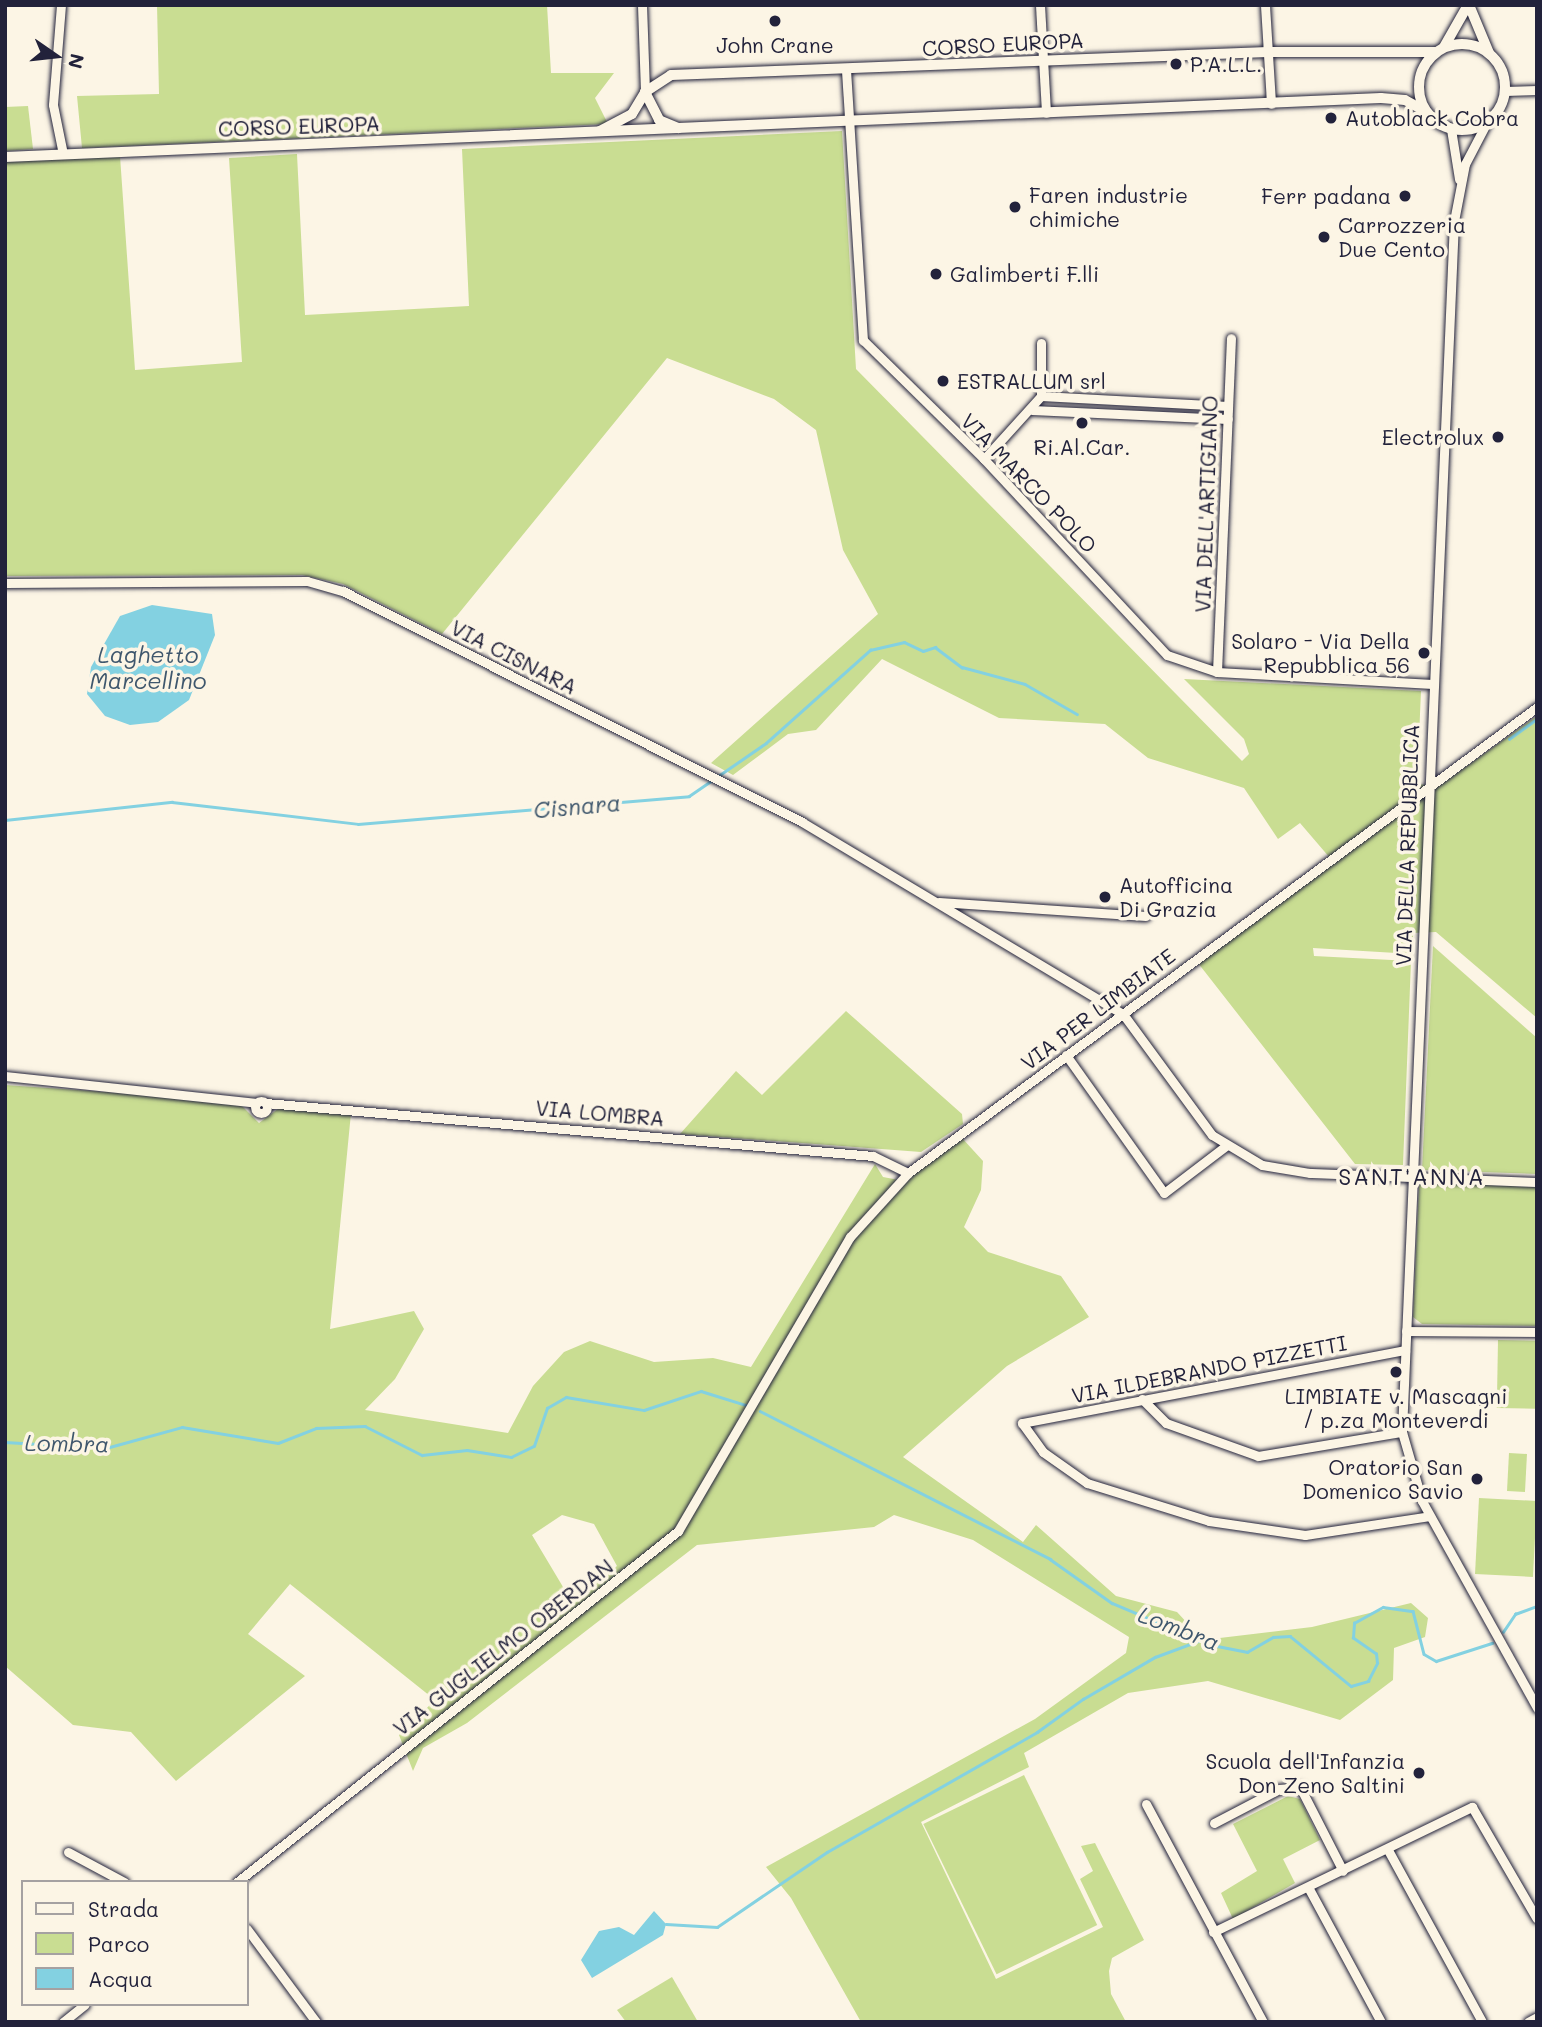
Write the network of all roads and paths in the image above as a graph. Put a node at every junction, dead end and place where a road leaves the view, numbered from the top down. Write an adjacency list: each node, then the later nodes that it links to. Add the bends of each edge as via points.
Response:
1 (61, 5): 22 (street, via 54,105)
2 (642, 5): 13 (street)
3 (1040, 5): 9 (street)
4 (1265, 5): 7 (street)
5 (1468, 5): 6 (street); 8 (street)
6 (1440, 50): 7 (street, CORSO EUROPA); 8 (street, via 1468,44); 16 (street, via 1420,74)
7 (1268, 52): 9 (street, CORSO EUROPA); 14 (street)
8 (1489, 53): 11 (street)
9 (1043, 61): 10 (street, CORSO EUROPA); 15 (street)
10 (846, 70): 13 (street, CORSO EUROPA, via 671,75); 17 (street, VIA MARCO POLO)
11 (1505, 90): 12 (street); 18 (street)
12 (1537, 90)
13 (645, 92): 20 (street, via 659,120); 21 (street, CORSO EUROPA, via 632,114)
14 (1271, 104): 15 (street, CORSO EUROPA); 16 (street, CORSO EUROPA, via 1381,98 1405,100)
15 (1046, 113): 17 (street, CORSO EUROPA)
16 (1427, 113): 19 (street)
17 (846, 122): 20 (street, CORSO EUROPA); 31 (street, VIA MARCO POLO, via 858,328)
18 (1487, 122): 19 (street); 24 (street, VIA DELLA REPUBBLICA)
19 (1451, 129): 24 (street, VIA DELLA REPUBBLICA)
20 (689, 130): 21 (street, CORSO EUROPA)
21 (595, 133): 22 (street, CORSO EUROPA)
22 (63, 154): 23 (street, CORSO EUROPA)
23 (5, 157)
24 (1460, 187): 34 (street, VIA DELLA REPUBBLICA)
25 (1231, 338): 28 (street, VIA DELL'ARTIGIANO)
26 (1041, 342): 27 (street)
27 (1041, 396): 28 (street); 29 (street)
28 (1228, 406): 30 (street, VIA DELL'ARTIGIANO)
29 (1032, 410): 30 (street); 31 (street)
30 (1228, 419): 33 (street, VIA DELL'ARTIGIANO)
31 (984, 459): 33 (street, VIA MARCO POLO, via 1167,655)
32 (5, 583): 37 (street, VIA CISNARA, via 307,581 343,591 727,783)
33 (1217, 672): 34 (street, VIA MARCO POLO)
34 (1433, 684): 36 (street, VIA DELLA REPUBBLICA)
35 (1537, 707): 36 (street, VIA PER LIMBIATE)
36 (1429, 785): 39 (street, VIA PER LIMBIATE); 44 (street, VIA DELLA REPUBBLICA)
37 (937, 902): 38 (street); 39 (street, VIA CISNARA)
38 (1146, 916)
39 (1123, 1014): 40 (street, VIA PER LIMBIATE); 42 (street, via 1197,1118)
40 (1066, 1055): 42 (street, via 1164,1192); 43 (street, VIA PER LIMBIATE)
41 (5, 1076): 43 (street, VIA LOMBRA, via 261,1106 286,1103 873,1156)
42 (1227, 1145): 44 (street, via 1283,1170)
43 (908, 1173): 50 (street, VIA PER LIMBIATE, via 850,1237)
44 (1410, 1176): 45 (street); 46 (street, VIA DELLA REPUBBLICA)
45 (1537, 1182)
46 (1406, 1331): 47 (street); 48 (street, VIA DELLA REPUBBLICA)
47 (1537, 1332)
48 (1405, 1350): 49 (street, VIA ILDEBRANDO PIZZETTI); 51 (street, VIA DELLA REPUBBLICA)
49 (1142, 1399): 51 (street, via 1166,1423 1258,1456); 52 (street, VIA ILDEBRANDO PIZZETTI, via 1022,1423 1043,1452 1087,1483 1209,1521 1305,1535)
50 (755, 1407): 60 (street, VIA GUGLIELMO OBERDAN, via 678,1531)
51 (1402, 1433): 52 (street, VIA DELLA REPUBBLICA)
52 (1430, 1516): 53 (street, VIA DELLA REPUBBLICA)
53 (1537, 1708)
54 (1146, 1804): 64 (street)
55 (1214, 1823): 58 (street, via 1279,1789 1300,1787)
56 (1388, 1850): 58 (street); 62 (street, via 1472,1807); 71 (street)
57 (68, 1852): 59 (street)
58 (1343, 1871): 61 (street)
59 (120, 1880)
60 (240, 1880)
61 (1308, 1887): 64 (street); 70 (street)
62 (1537, 1919)
63 (248, 1929): 68 (street)
64 (1213, 1932): 69 (street)
65 (83, 2006): 67 (street)
66 (1537, 2017): 72 (street)
67 (63, 2022)
68 (316, 2022)
69 (1263, 2022)
70 (1381, 2022)
71 (1482, 2022)
72 (1528, 2022)

